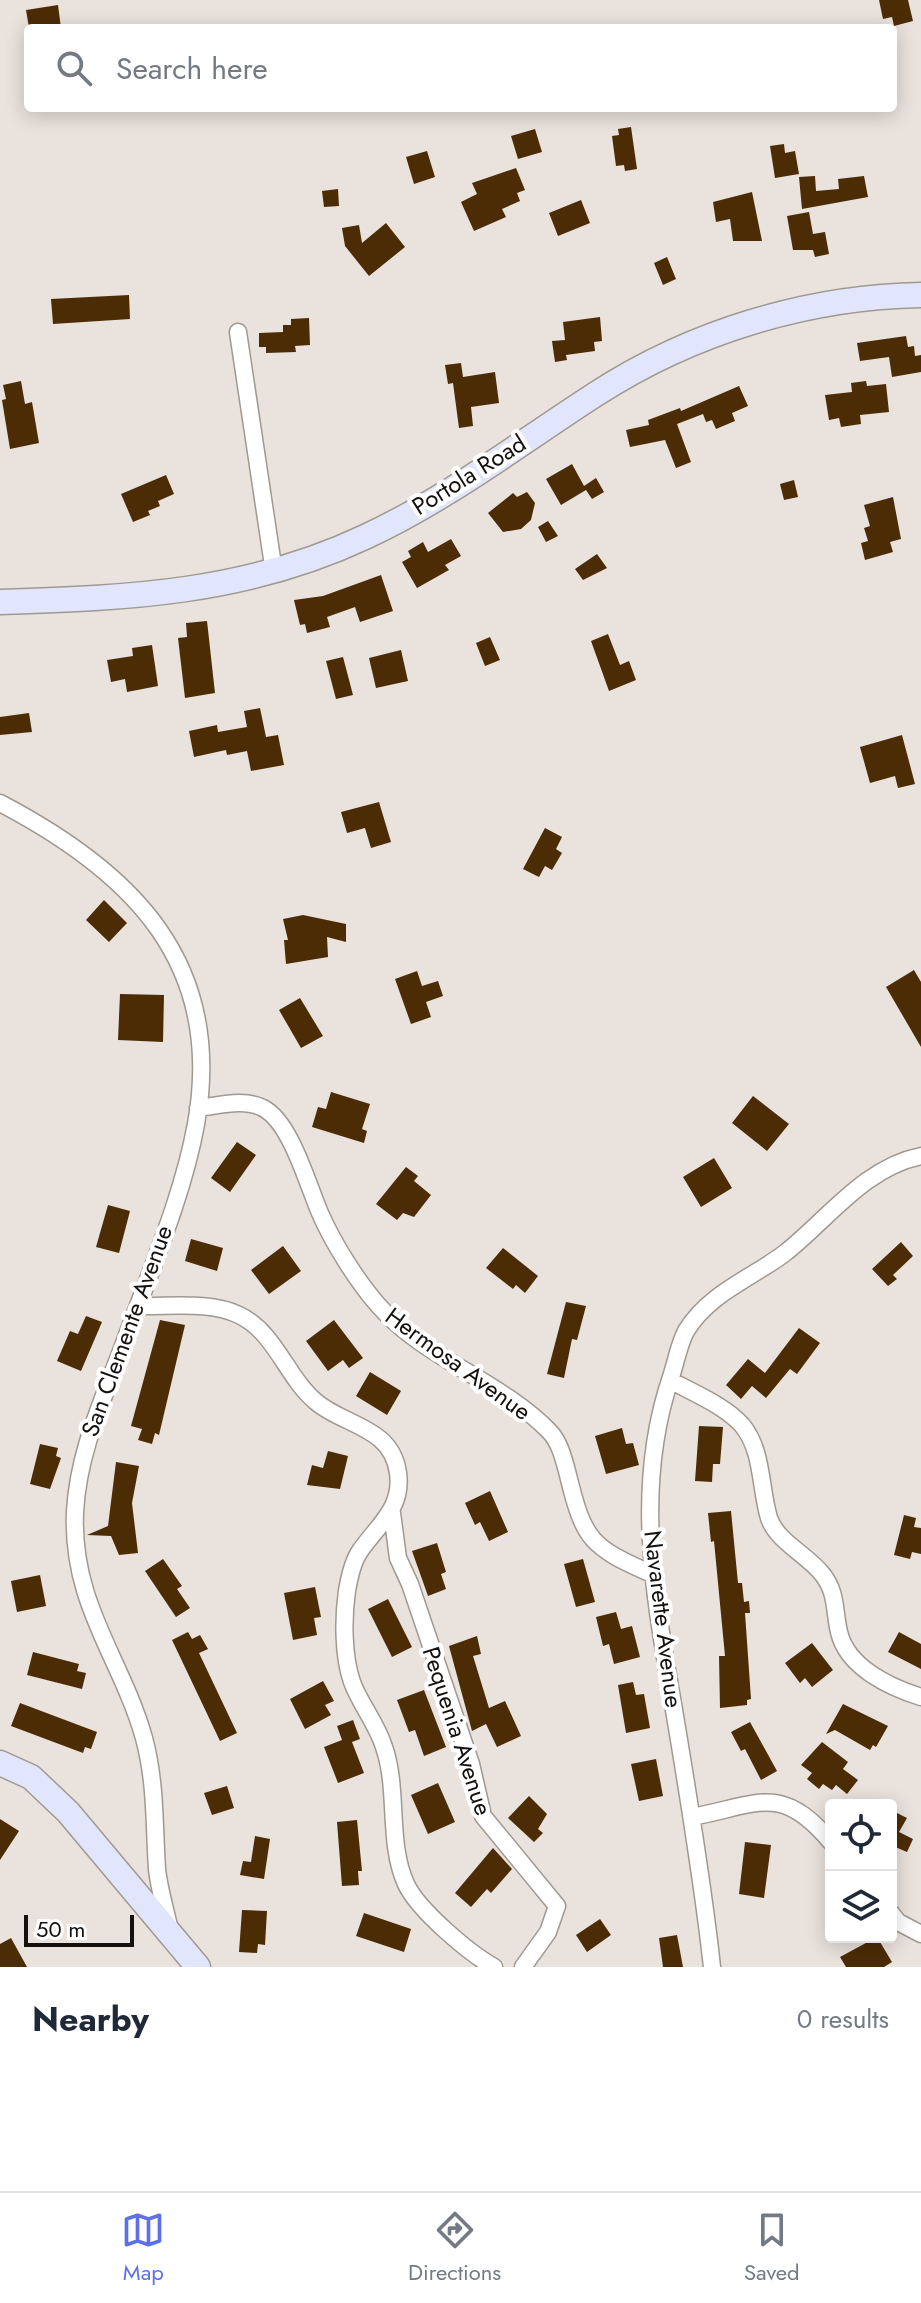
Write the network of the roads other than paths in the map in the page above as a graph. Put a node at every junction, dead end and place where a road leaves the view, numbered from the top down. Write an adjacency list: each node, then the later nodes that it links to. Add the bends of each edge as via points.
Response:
1 (921, 295): 3 (street, Portola Road, via 837,301 744,323 691,344 630,374 457,487 370,535)
2 (238, 332): 3 (street)
3 (274, 572): 4 (street, Portola Road, via 151,596)
4 (0, 602)
5 (0, 803): 6 (street, San Clemente Avenue, via 116,880 166,936 193,1005)
6 (198, 1108): 8 (street, San Clemente Avenue, via 191,1149); 11 (street, Hermosa Avenue, via 249,1103 271,1113 320,1212 377,1304 394,1322 478,1375 551,1432 594,1543)
7 (921, 1156): 9 (street, Navarette Avenue, via 879,1172 785,1253 718,1297 686,1331)
8 (138, 1306): 10 (street, via 228,1310 256,1327 316,1402 369,1429 389,1449 398,1475); 17 (street, San Clemente Avenue, via 86,1446 76,1493 76,1542 90,1612 146,1747 156,1802 157,1870)
9 (670, 1380): 11 (street, Navarette Avenue, via 657,1416 648,1495); 12 (street, via 727,1412 747,1432 770,1520 825,1577 850,1656 872,1674)
10 (392, 1513): 20 (street, via 358,1553 350,1579 349,1667 384,1747 407,1886 433,1917); 21 (street, Pequenia Avenue, via 398,1558 471,1764 483,1816 557,1906 548,1932)
11 (652, 1574): 14 (street, Navarette Avenue)
12 (921, 1697)
13 (0, 1763): 17 (street, via 31,1777 68,1812)
14 (692, 1817): 15 (street, via 783,1803 808,1816); 22 (street, Navarette Avenue)
15 (825, 1835)
16 (897, 1921): 18 (street)
17 (171, 1934): 19 (street)
18 (921, 1934)
19 (198, 1967)
20 (494, 1967)
21 (523, 1967)
22 (712, 1967)

